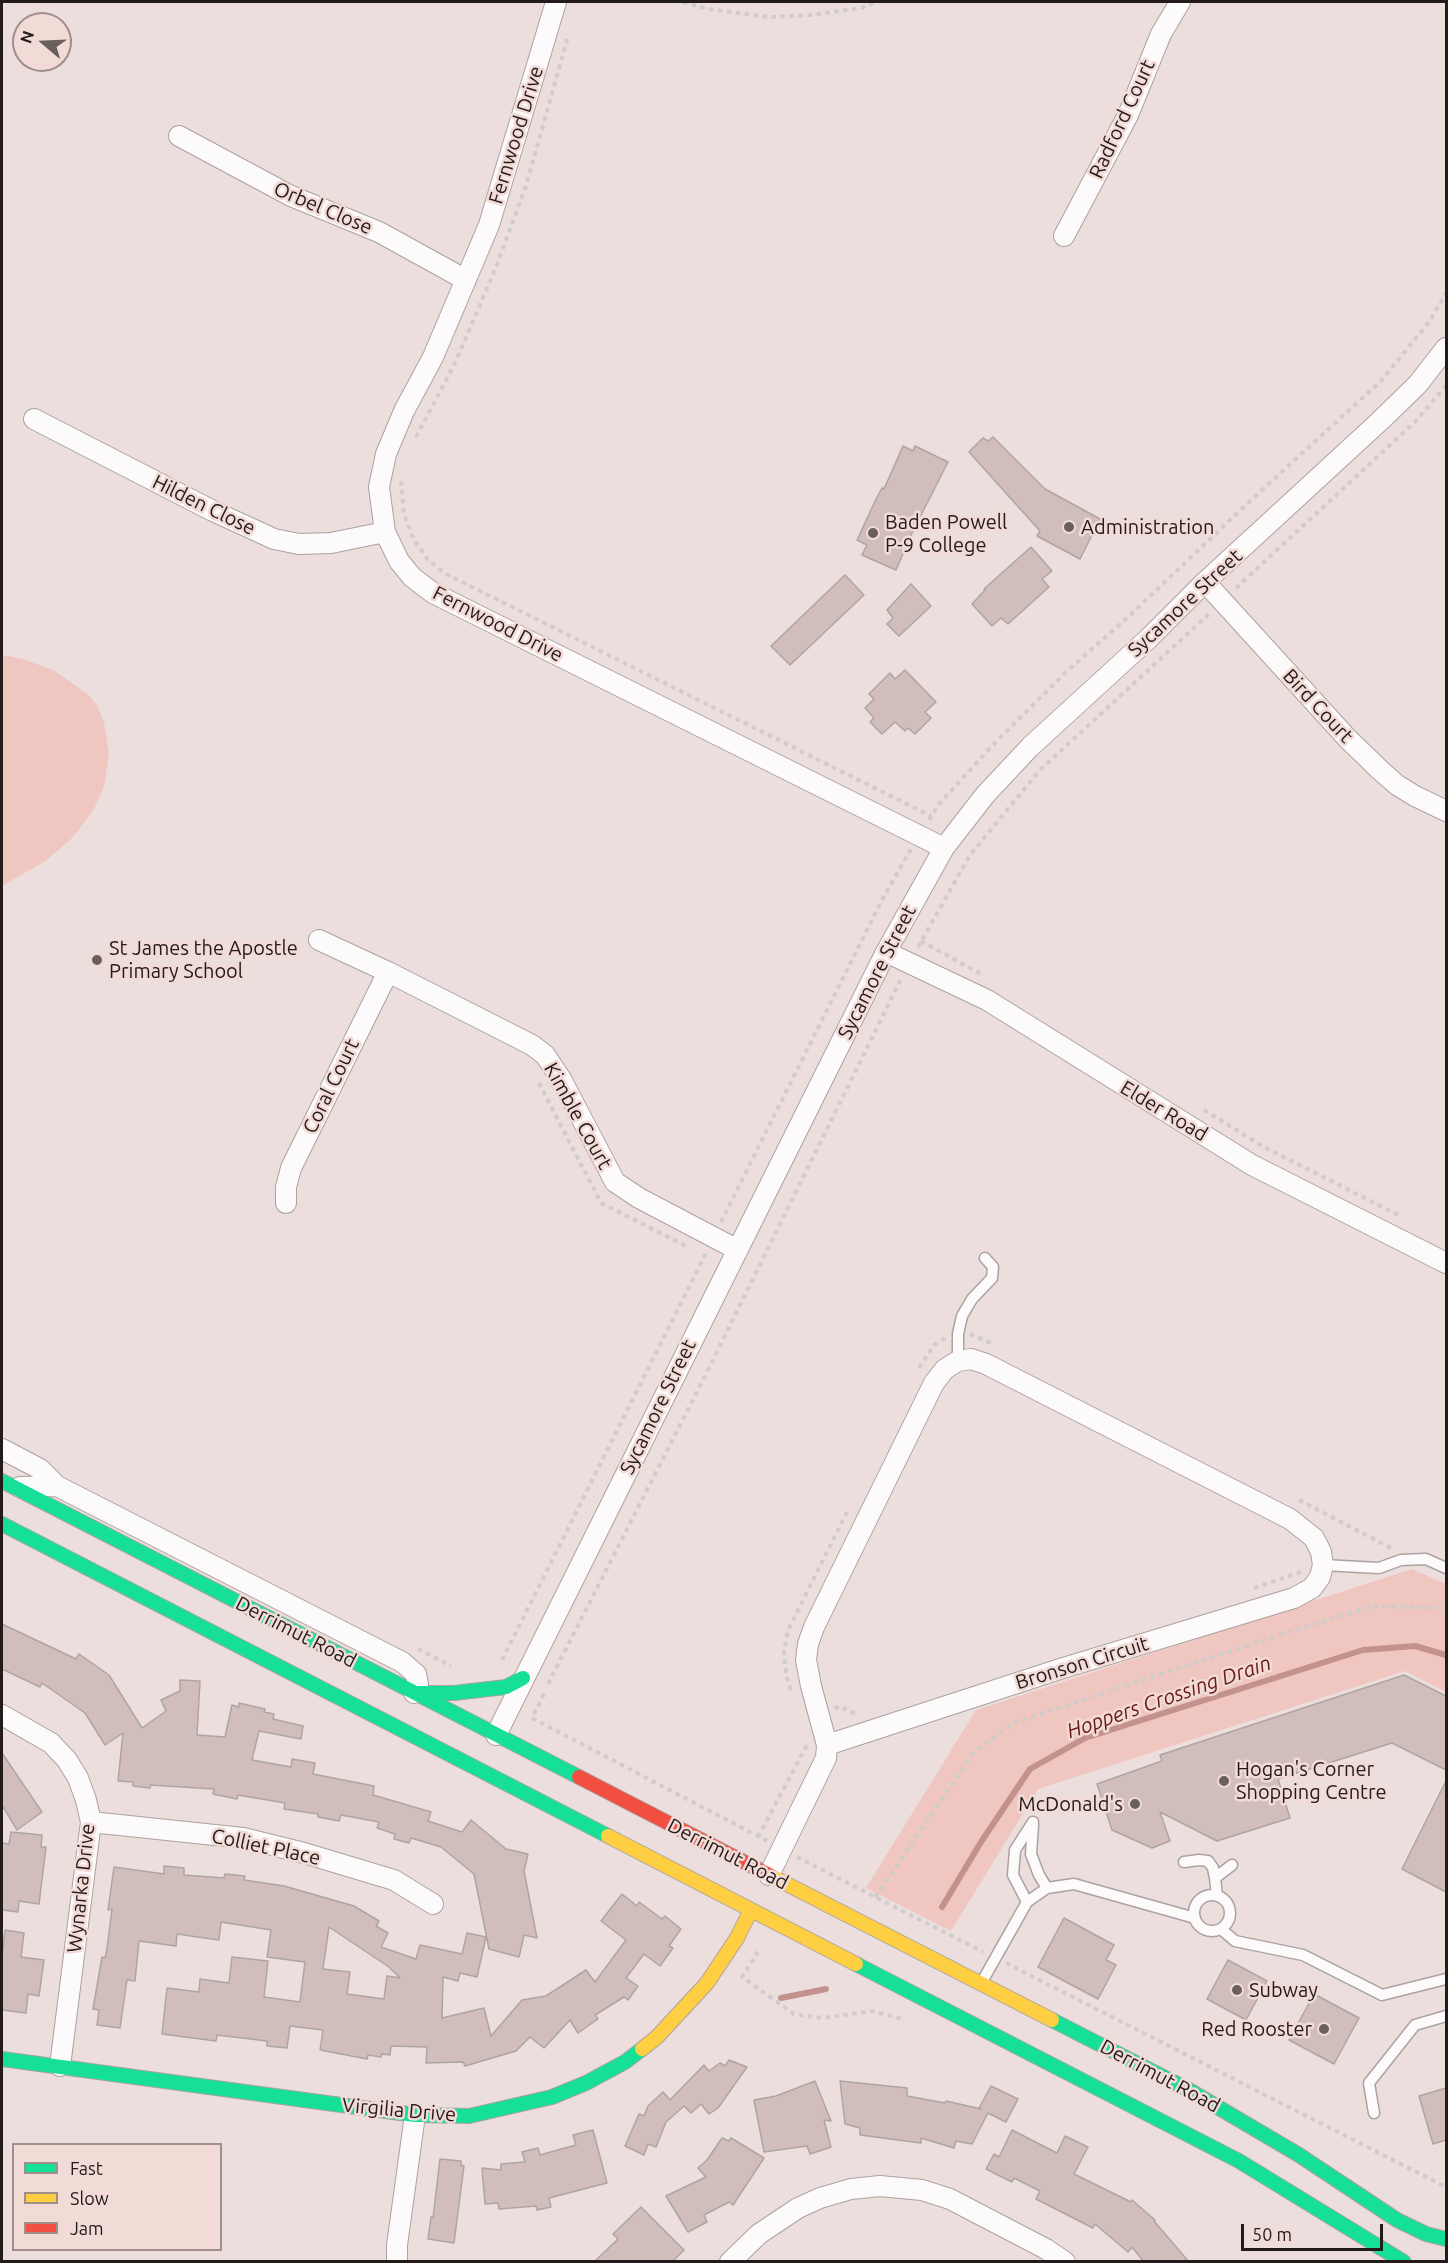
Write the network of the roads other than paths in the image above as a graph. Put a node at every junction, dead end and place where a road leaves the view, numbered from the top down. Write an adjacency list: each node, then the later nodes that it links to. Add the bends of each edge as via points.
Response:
1 (556, 2): 5 (street, Fernwood Drive, via 489,225)
2 (1180, 2): 4 (street, Radford Court, via 1161,34 1128,115)
3 (179, 136): 5 (street, Orbel Close, via 291,196 379,232)
4 (1064, 236)
5 (466, 280): 8 (street, Fernwood Drive, via 386,454 379,487)
6 (1446, 348): 9 (street, Sycamore Street, via 1418,384 1380,421)
7 (34, 419): 8 (street, Hilden Close, via 274,539 299,544 332,543)
8 (385, 532): 11 (street, Fernwood Drive, via 399,561 433,593)
9 (1205, 582): 10 (street, Bird Court, via 1381,771 1397,785); 11 (street, Sycamore Street, via 1030,747 985,795)
10 (1446, 811)
11 (944, 848): 13 (street, Sycamore Street)
12 (319, 940): 14 (street, Kimble Court)
13 (886, 952): 16 (street, Sycamore Street); 18 (street, Elder Road, via 987,1000 1252,1165)
14 (388, 972): 15 (street, Coral Court, via 291,1168); 16 (street, Kimble Court, via 510,1032 545,1055 615,1182)
15 (286, 1203)
16 (736, 1249): 28 (street, Sycamore Street)
17 (985, 1258): 19 (lane, via 993,1267 992,1278 972,1299 962,1317)
18 (1446, 1263)
19 (958, 1361): 25 (street, via 971,1359 986,1364 1290,1519 1314,1538); 32 (street, via 934,1383 814,1627 808,1644 808,1673)
20 (2, 1449): 22 (street, via 40,1469)
21 (8, 1484): 22 (street); 24 (main road, Derrimut Road)
22 (57, 1486): 29 (street, via 402,1662 416,1674 418,1684)
23 (2, 1524): 27 (main road, Derrimut Road)
24 (140, 1552): 27 (main road, via 175,1590); 29 (main road, Derrimut Road)
25 (1323, 1564): 26 (lane, via 1379,1568 1401,1560 1426,1559); 32 (street, Bronson Circuit, via 1312,1588 1294,1598)
26 (1446, 1568)
27 (173, 1612): 42 (main road, Derrimut Road, via 481,1764)
28 (524, 1678): 29 (main road, via 506,1687); 31 (street, Sycamore Street)
29 (414, 1693): 31 (main road, Derrimut Road)
30 (2, 1714): 33 (street, Wynarka Drive, via 51,1743 67,1760 78,1778)
31 (494, 1739): 37 (main road, Derrimut Road)
32 (818, 1743): 37 (street, via 822,1768)
33 (91, 1822): 41 (street, Colliet Place, via 253,1840 394,1880); 49 (street, Wynarka Drive)
34 (1184, 1862): 36 (lane, via 1208,1861)
35 (1232, 1865): 36 (lane)
36 (1215, 1878): 39 (lane)
37 (767, 1879): 46 (main road, Derrimut Road)
38 (1047, 1888): 40 (lane); 40 (lane, via 1031,1854 1033,1822 1015,1850 1013,1875); 43 (lane, via 1074,1884)
39 (1217, 1896): 43 (lane, via 1209,1895 1197,1903); 44 (lane, via 1230,1912)
40 (1027, 1902): 46 (lane)
41 (433, 1904)
42 (753, 1906): 52 (main road, Virgilia Drive, via 707,1983 657,2037 625,2062 552,2097 515,2107 469,2116); 53 (main road, Derrimut Road, via 967,2015)
43 (1195, 1918): 44 (lane, via 1203,1929)
44 (1221, 1929): 45 (lane, via 1235,1941 1303,1955 1382,1995)
45 (1446, 1979)
46 (980, 1988): 50 (main road, Derrimut Road)
47 (1446, 2016): 51 (lane, via 1415,2025 1369,2083)
48 (2, 2059): 49 (main road, Virgilia Drive)
49 (60, 2066): 52 (main road, Virgilia Drive)
50 (1226, 2112): 53 (main road, via 1233,2138); 54 (main road, Derrimut Road, via 1397,2220)
51 (1374, 2113)
52 (415, 2115): 55 (street)
53 (1273, 2181): 58 (main road, Derrimut Road)
54 (1446, 2239)
55 (397, 2262)
56 (730, 2262): 57 (street, via 759,2234 798,2208 851,2189 880,2186 922,2190 950,2199)
57 (1065, 2262)
58 (1404, 2262)

